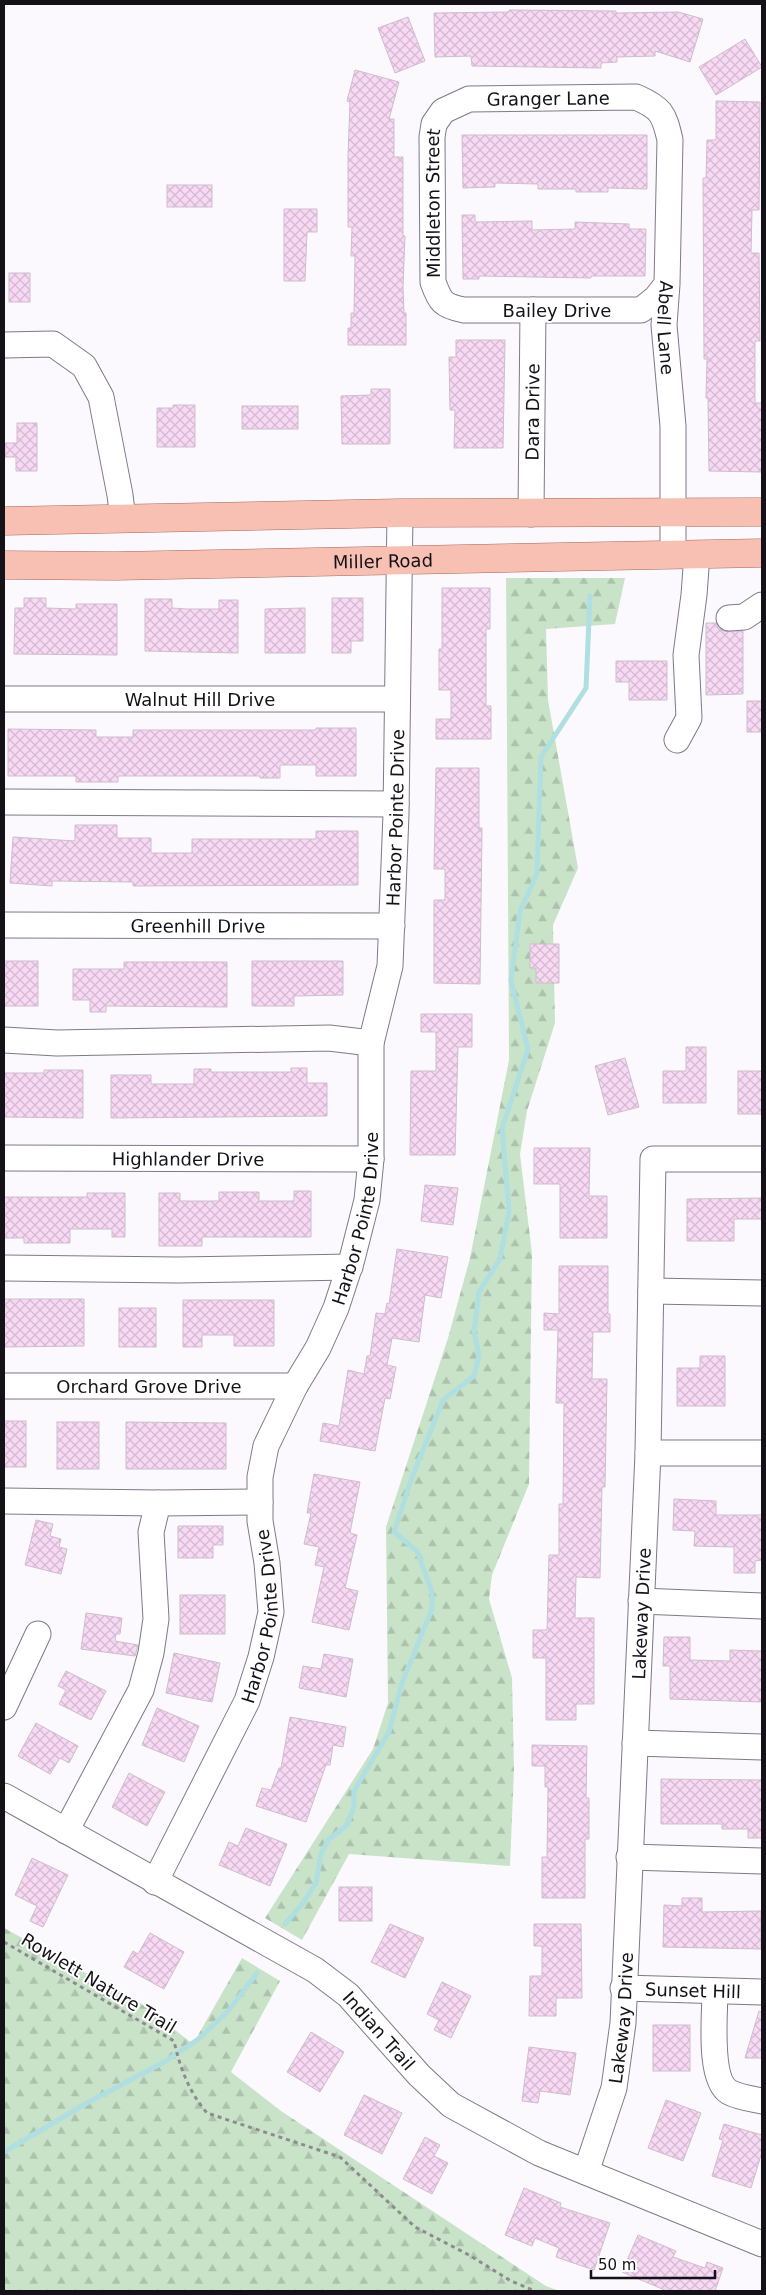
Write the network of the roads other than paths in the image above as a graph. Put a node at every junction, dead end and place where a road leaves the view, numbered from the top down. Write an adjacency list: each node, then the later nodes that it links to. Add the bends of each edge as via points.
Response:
1 (655, 105): 2 (street, Granger Lane, via 636,97 469,99); 3 (street, Abell Lane, via 665,117 670,140)
2 (443, 111): 4 (street, Middleton Street, via 434,124 432,137 432,282)
3 (667, 284): 5 (street, Bailey Drive, via 641,310); 10 (street, Abell Lane, via 664,325)
4 (438, 298): 5 (street, Bailey Drive, via 449,307 464,310)
5 (533, 310): 9 (street, Dara Drive)
6 (4, 345): 11 (street, via 53,344 84,366 101,397)
7 (762, 512): 10 (main road)
8 (400, 513): 9 (main road); 11 (main road); 15 (street, Harbor Pointe Drive)
9 (531, 514): 10 (main road)
10 (684, 514): 14 (main road)
11 (123, 519): 12 (main road)
12 (4, 521)
13 (762, 553): 14 (main road, Miller Road)
14 (685, 554): 15 (main road, Miller Road); 18 (street)
15 (399, 560): 16 (main road, Miller Road, via 115,566); 20 (street, Harbor Pointe Drive)
16 (4, 564)
17 (762, 605): 18 (street, via 744,617 708,618)
18 (692, 611): 21 (street, via 686,655 689,718)
19 (4, 699): 20 (street, Walnut Hill Drive)
20 (397, 699): 23 (street, Harbor Pointe Drive)
21 (677, 740)
22 (4, 802): 23 (street)
23 (396, 804): 25 (street, Harbor Pointe Drive)
24 (4, 925): 25 (street, Greenhill Drive)
25 (392, 926): 27 (street, Harbor Pointe Drive, via 390,966)
26 (4, 1040): 27 (street, via 57,1043 329,1038)
27 (371, 1043): 29 (street, Harbor Pointe Drive)
28 (4, 1158): 29 (street, Highlander Drive)
29 (371, 1159): 31 (street, Harbor Pointe Drive, via 367,1200)
30 (762, 1159): 33 (street, Lakeway Drive, via 653,1159)
31 (350, 1267): 32 (street, via 178,1270); 36 (street, Harbor Pointe Drive, via 318,1348)
32 (4, 1268)
33 (651, 1291): 34 (street); 37 (street, Lakeway Drive)
34 (762, 1293)
35 (4, 1386): 36 (street, Orchard Grove Drive)
36 (295, 1386): 40 (street, Harbor Pointe Drive, via 266,1446 260,1476)
37 (648, 1453): 38 (street); 42 (street, Lakeway Drive)
38 (761, 1453)
39 (4, 1500): 41 (street)
40 (260, 1502): 41 (street); 53 (street, Harbor Pointe Drive, via 271,1612 261,1657 247,1701)
41 (158, 1503): 50 (street, via 151,1532 156,1620 141,1690)
42 (641, 1600): 43 (street); 47 (street, Lakeway Drive)
43 (762, 1606)
44 (38, 1634): 45 (street)
45 (10, 1676): 46 (street)
46 (4, 1707)
47 (635, 1743): 48 (street); 51 (street, Lakeway Drive)
48 (762, 1747)
49 (4, 1796): 50 (street, Indian Trail)
50 (66, 1831): 53 (street, Indian Trail)
51 (629, 1856): 52 (street); 54 (street, Lakeway Drive)
52 (762, 1860)
53 (155, 1882): 58 (street, Indian Trail, via 322,1975 348,1995 419,2075 452,2105 539,2152)
54 (623, 1988): 55 (street, Sunset Hill); 58 (street, Lakeway Drive, via 623,2023 614,2088)
55 (715, 1991): 56 (street, Sunset Hill); 57 (street, via 715,2056 719,2081 728,2091)
56 (762, 1992)
57 (762, 2101)
58 (586, 2172): 59 (street, Indian Trail)
59 (762, 2244)

